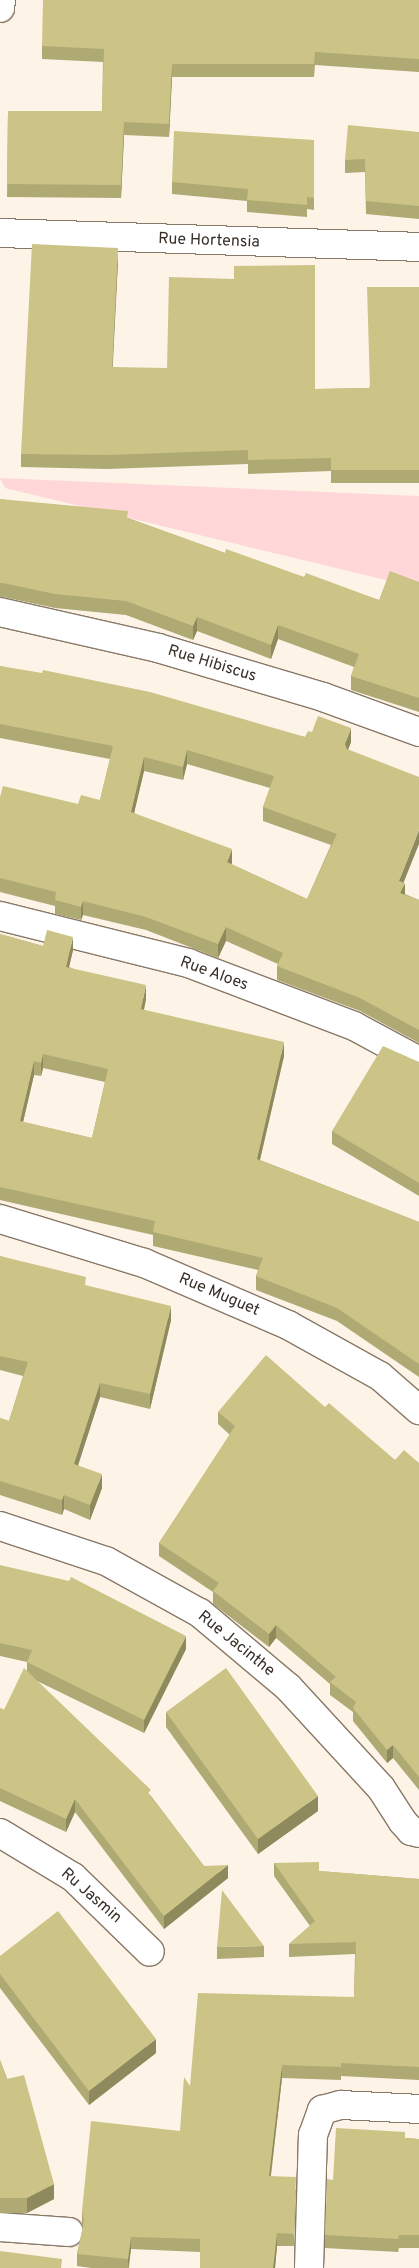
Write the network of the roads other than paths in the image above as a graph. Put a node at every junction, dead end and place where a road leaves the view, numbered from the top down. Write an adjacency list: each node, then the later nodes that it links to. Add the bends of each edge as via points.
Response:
1 (1, 0): 2 (street)
2 (0, 8)
3 (0, 233): 4 (street, Rue Hortensia)
4 (419, 248)
5 (0, 612): 6 (street, Rue Hibiscus, via 158,648 323,697)
6 (419, 732)
7 (0, 916): 8 (street, Rue Aloes, via 188,964 354,1026)
8 (419, 1061)
9 (0, 1219): 10 (street, Rue Muguet, via 144,1263 288,1325 380,1376)
10 (419, 1410)
11 (0, 1526): 13 (street, Rue Jacinthe, via 106,1561 200,1613 288,1687 381,1788 403,1822)
12 (0, 1832): 14 (street, Ru Jasmin, via 73,1877)
13 (419, 1833)
14 (150, 1952)
15 (419, 2109): 18 (street, via 341,2105 322,2110 313,2135)
16 (0, 2226): 17 (street)
17 (68, 2232)
18 (309, 2268)

